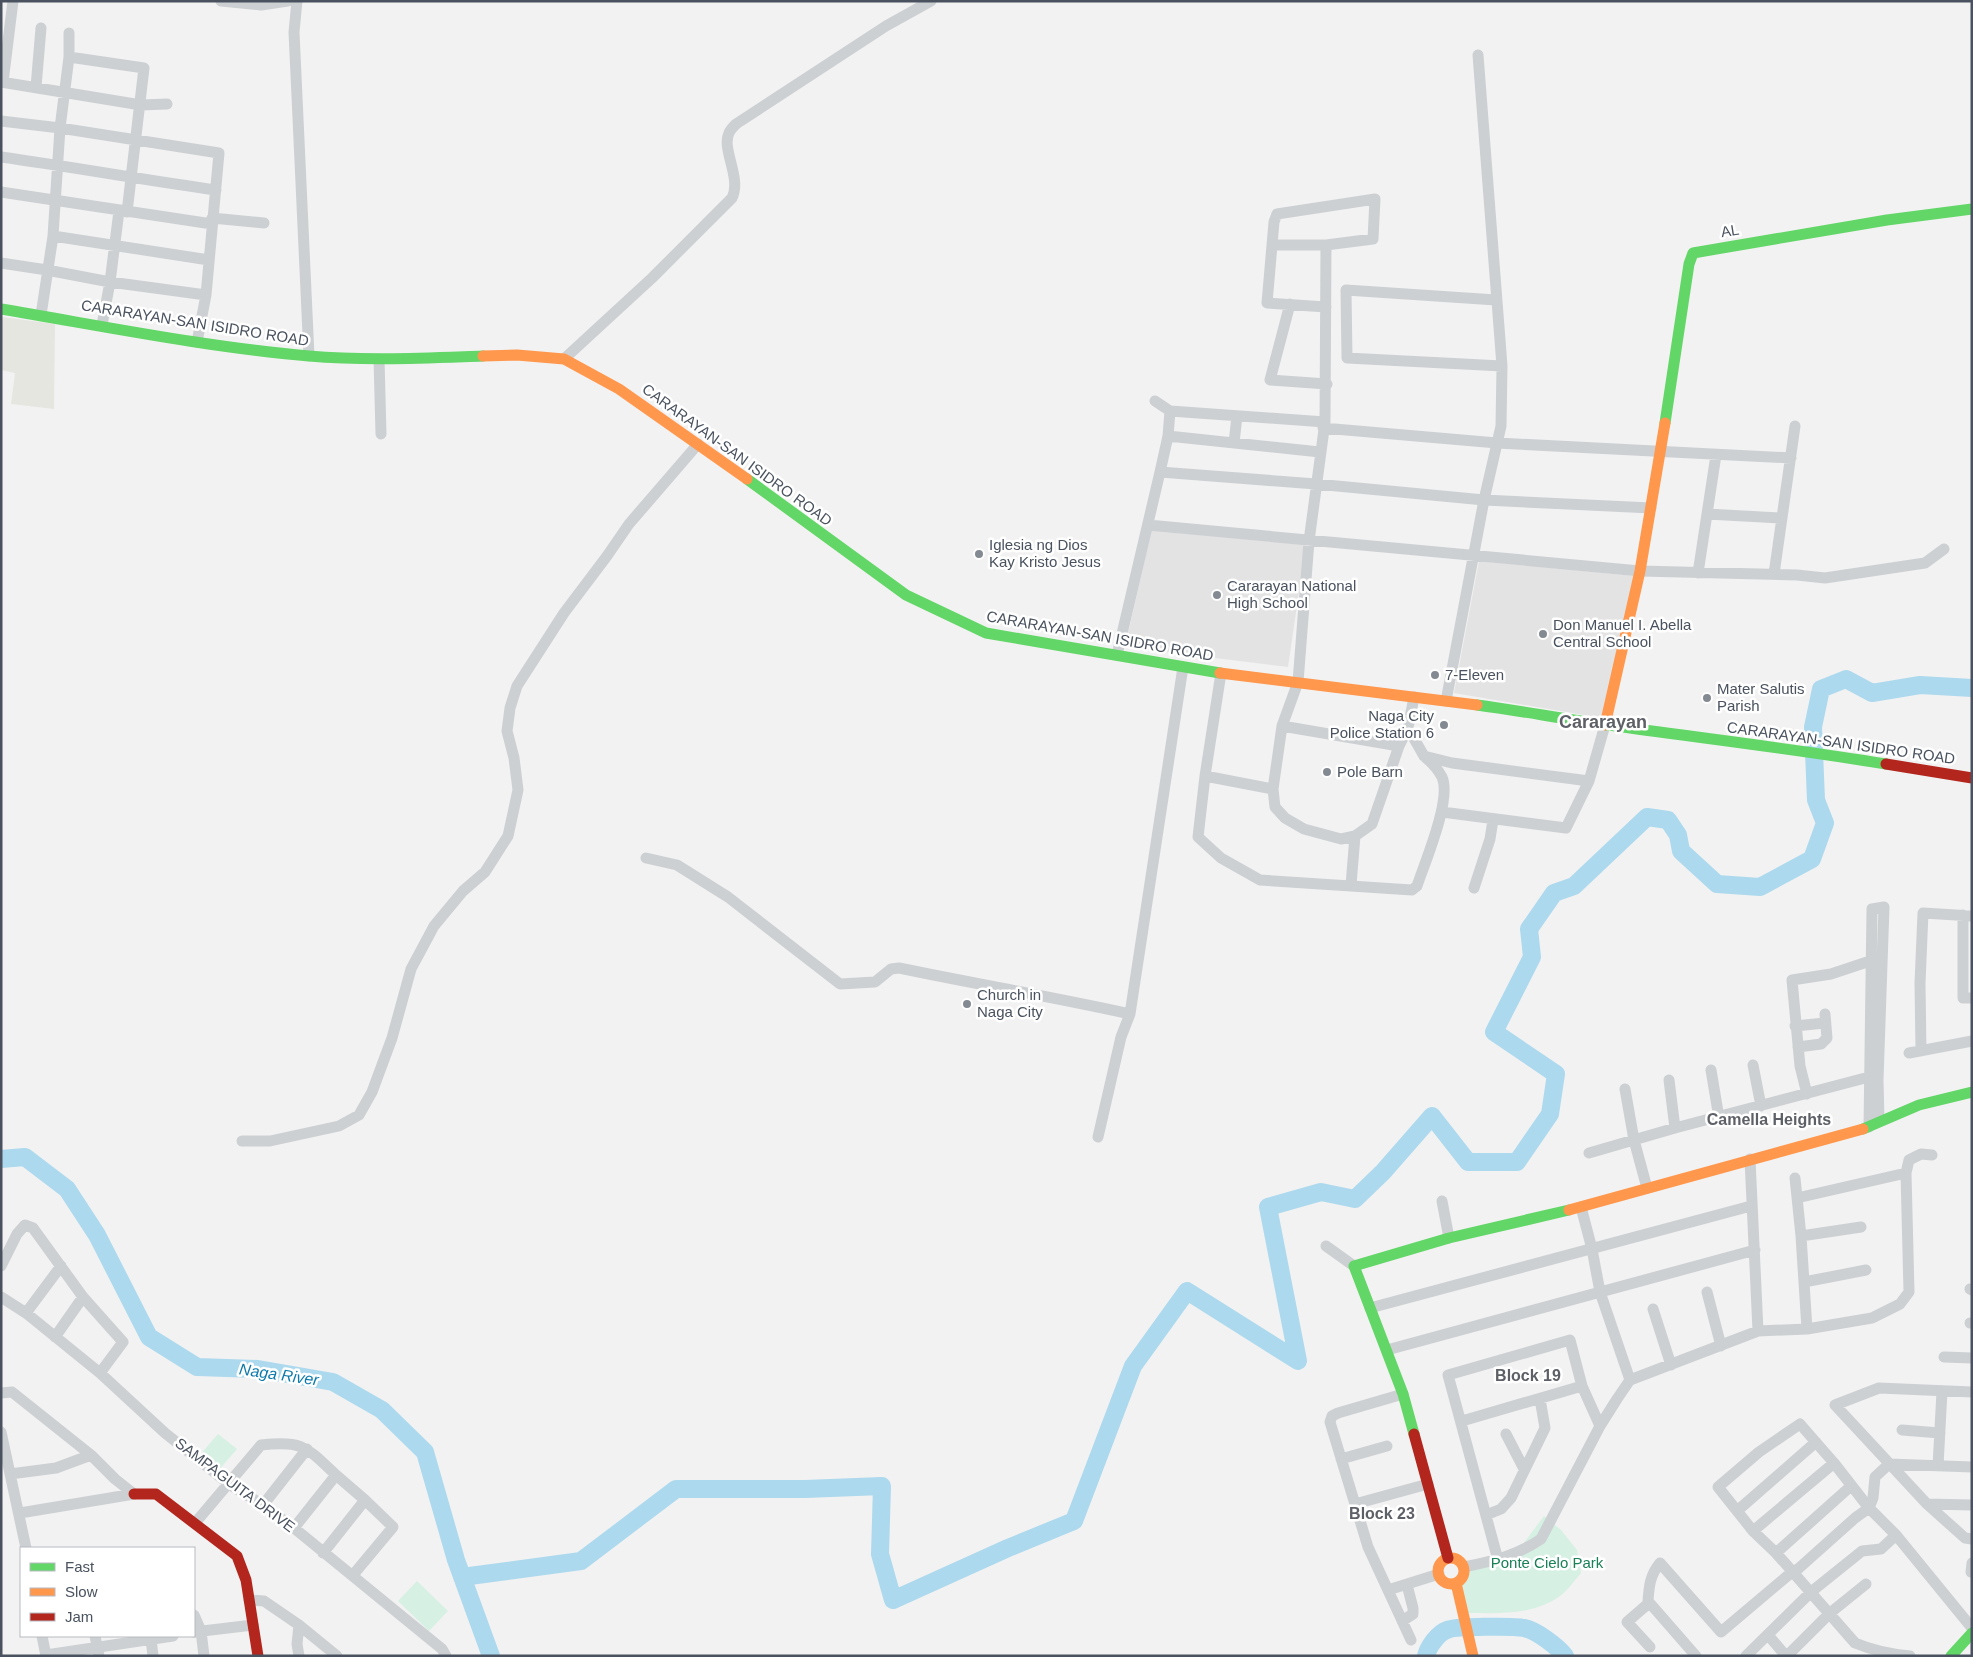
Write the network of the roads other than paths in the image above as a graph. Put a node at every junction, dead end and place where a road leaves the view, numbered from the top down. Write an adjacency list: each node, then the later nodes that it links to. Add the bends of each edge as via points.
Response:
1 (13, 1): 10 (street)
2 (221, 1): 3 (street, via 261,5)
3 (288, 1)
4 (297, 1): 44 (street, via 294,32)
5 (931, 1): 46 (street, via 878,31 736,124 728,133 727,142 736,190 732,198)
6 (41, 28): 11 (street)
7 (69, 33): 9 (street)
8 (1478, 55): 37 (street)
9 (69, 57): 12 (street); 14 (street, via 144,68)
10 (2, 82): 11 (street)
11 (36, 88): 12 (street)
12 (66, 92): 14 (street); 16 (street)
13 (167, 104): 14 (street)
14 (141, 105): 17 (street)
15 (1, 120): 16 (street)
16 (60, 128): 17 (street); 19 (street)
17 (136, 139): 20 (street); 21 (street, via 219,153)
18 (1, 157): 19 (street)
19 (57, 164): 20 (street); 23 (street)
20 (130, 178): 21 (street); 25 (street)
21 (216, 190): 26 (street)
22 (1, 192): 23 (street)
23 (55, 200): 25 (street); 28 (street)
24 (1972, 209): 59 (main road, AL, via 1693,253)
25 (123, 211): 26 (street); 31 (street)
26 (212, 221): 27 (street); 32 (street)
27 (264, 223)
28 (53, 236): 31 (street); 34 (street)
29 (1272, 244): 30 (street); 30 (street, via 1277,214 1376,199 1373,239); 38 (street, via 1267,303)
30 (1326, 245): 39 (street)
31 (114, 246): 32 (street); 35 (street)
32 (209, 260): 36 (street)
33 (1, 263): 34 (street)
34 (47, 270): 35 (street); 41 (street)
35 (110, 282): 36 (street); 42 (street)
36 (206, 296): 43 (street)
37 (1496, 300): 47 (street); 47 (street, via 1346,290 1347,358)
38 (1290, 304): 39 (street); 48 (street, via 1270,380)
39 (1326, 308): 48 (street)
40 (1, 309): 41 (main road, CARARAYAN-SAN ISIDRO ROAD)
41 (41, 315): 42 (main road, CARARAYAN-SAN ISIDRO ROAD)
42 (102, 325): 43 (main road, CARARAYAN-SAN ISIDRO ROAD)
43 (197, 342): 44 (main road, CARARAYAN-SAN ISIDRO ROAD)
44 (309, 356): 45 (main road, CARARAYAN-SAN ISIDRO ROAD)
45 (379, 359): 46 (main road, CARARAYAN-SAN ISIDRO ROAD, via 517,355); 54 (street)
46 (564, 359): 58 (main road, CARARAYAN-SAN ISIDRO ROAD, via 619,389)
47 (1502, 366): 57 (street, via 1501,426)
48 (1327, 384): 52 (street)
49 (1155, 401): 50 (street)
50 (1170, 411): 51 (street); 55 (street)
51 (1237, 416): 52 (street); 56 (street)
52 (1324, 425): 57 (street); 60 (street)
53 (1795, 426): 62 (street)
54 (381, 434)
55 (1168, 436): 56 (street); 63 (street)
56 (1234, 443): 60 (street)
57 (1497, 443): 59 (street); 65 (street)
58 (698, 444): 76 (main road, CARARAYAN-SAN ISIDRO ROAD, via 906,595 986,633); 120 (street, via 628,524 517,686 507,731 518,790 508,836 485,872 463,891 434,926 410,970 392,1038 372,1092 359,1115 339,1126 270,1141)
59 (1661, 451): 61 (street); 66 (main road)
60 (1320, 452): 64 (street)
61 (1716, 455): 62 (street); 67 (street)
62 (1791, 458): 68 (street)
63 (1160, 472): 64 (street); 69 (street)
64 (1316, 484): 65 (street); 70 (street)
65 (1484, 500): 66 (street); 72 (street)
66 (1651, 508): 73 (main road)
67 (1707, 514): 68 (street); 74 (street)
68 (1782, 518): 75 (street)
69 (1148, 525): 70 (street); 76 (street)
70 (1309, 540): 72 (street); 79 (street)
71 (1944, 549): 75 (street, via 1926,563 1856,574 1825,578)
72 (1475, 556): 73 (street); 81 (street)
73 (1640, 571): 74 (street); 82 (main road)
74 (1698, 573): 75 (street)
75 (1774, 574)
76 (1117, 655): 77 (main road, CARARAYAN-SAN ISIDRO ROAD)
77 (1183, 667): 78 (main road, CARARAYAN-SAN ISIDRO ROAD); 101 (street)
78 (1222, 673): 79 (main road, CARARAYAN-SAN ISIDRO ROAD); 87 (street)
79 (1298, 682): 80 (main road, CARARAYAN-SAN ISIDRO ROAD); 83 (street)
80 (1414, 697): 81 (main road, CARARAYAN-SAN ISIDRO ROAD); 84 (street)
81 (1446, 701): 82 (main road, CARARAYAN-SAN ISIDRO ROAD)
82 (1604, 725): 88 (main road, CARARAYAN-SAN ISIDRO ROAD, via 1804,751); 89 (street)
83 (1282, 726): 85 (street); 90 (street)
84 (1408, 728): 85 (street); 86 (street)
85 (1399, 746): 93 (street, via 1372,824)
86 (1424, 756): 89 (street, via 1452,763); 91 (street, via 1442,778 1445,790)
87 (1205, 776): 90 (street); 95 (street, via 1198,837 1222,858 1260,880)
88 (1972, 778)
89 (1589, 781): 92 (street, via 1566,828)
90 (1273, 789): 93 (street, via 1275,806 1285,818 1304,829 1341,839)
91 (1442, 812): 92 (street); 95 (street, via 1417,886 1412,890)
92 (1494, 820): 96 (street)
93 (1356, 836): 95 (street)
94 (646, 858): 101 (street, via 677,865 728,897 840,984 875,982 891,969 899,968)
95 (1351, 885)
96 (1474, 888)
97 (1968, 916): 100 (street, via 1963,998); 105 (street, via 1923,913)
98 (1870, 961): 99 (street); 99 (street, via 1872,909 1884,907); 102 (street, via 1831,974 1792,980); 109 (street)
99 (1883, 962): 109 (street)
100 (1972, 998)
101 (1130, 1014): 118 (street, via 1121,1037)
102 (1795, 1026): 104 (street); 104 (street, via 1825,1019 1826,1038 1821,1044)
103 (1972, 1041): 105 (street)
104 (1798, 1047): 113 (street)
105 (1921, 1051): 106 (street)
106 (1909, 1053)
107 (1753, 1065): 114 (street)
108 (1711, 1070): 115 (street)
109 (1874, 1078): 113 (street); 116 (street)
110 (1669, 1080): 117 (street)
111 (1625, 1089): 119 (street)
112 (1972, 1092): 116 (main road, via 1928,1103)
113 (1807, 1094): 114 (street)
114 (1761, 1106): 115 (street)
115 (1719, 1118): 117 (street)
116 (1874, 1124): 123 (main road)
117 (1675, 1128): 119 (street)
118 (1098, 1137)
119 (1634, 1140): 121 (street); 126 (street)
120 (242, 1141)
121 (1589, 1153)
122 (1932, 1155): 124 (street, via 1921,1154 1909,1160)
123 (1750, 1159): 126 (main road); 129 (street)
124 (1906, 1173): 127 (street); 149 (street, via 1909,1292 1900,1304 1872,1318)
125 (1795, 1178): 127 (street)
126 (1647, 1188): 130 (main road)
127 (1797, 1198): 132 (street)
128 (1442, 1201): 133 (street)
129 (1751, 1206): 135 (street); 136 (street)
130 (1581, 1207): 133 (main road); 135 (street)
131 (1861, 1228): 132 (street)
132 (1801, 1236): 141 (street)
133 (1449, 1238): 139 (main road)
134 (1326, 1246): 139 (street)
135 (1592, 1249): 142 (street); 146 (street)
136 (1755, 1250): 142 (street); 150 (street)
137 (1, 1266): 138 (street, via 25,1225 33,1228)
138 (61, 1266): 145 (street); 148 (street)
139 (1354, 1266): 146 (main road)
140 (1866, 1270): 141 (street)
141 (1804, 1282): 149 (street)
142 (1600, 1292): 153 (street); 158 (street)
143 (1707, 1292): 152 (street)
144 (1, 1297): 148 (street, SAMPAGUITA DRIVE)
145 (83, 1297): 151 (street); 157 (street, via 123,1342)
146 (1370, 1308): 153 (main road)
147 (1653, 1309): 156 (street)
148 (26, 1313): 151 (street, SAMPAGUITA DRIVE)
149 (1807, 1329): 150 (street)
150 (1758, 1331): 152 (street)
151 (55, 1337): 157 (street, SAMPAGUITA DRIVE)
152 (1721, 1346): 156 (street)
153 (1387, 1350): 163 (main road)
154 (1944, 1357): 155 (street)
155 (1972, 1358)
156 (1671, 1365): 158 (street)
157 (100, 1373): 183 (street, SAMPAGUITA DRIVE, via 165,1433)
158 (1630, 1380): 166 (street)
159 (1582, 1386): 164 (street); 165 (street, via 1570,1340 1448,1375); 166 (street)
160 (1942, 1391): 161 (street); 169 (street); 177 (street, via 1879,1388 1836,1405)
161 (1972, 1392)
162 (1, 1393): 174 (street, via 12,1392)
163 (1403, 1394): 175 (street, via 1332,1416 1330,1422); 184 (main road)
164 (1540, 1399): 165 (street); 180 (street, via 1545,1428)
165 (1462, 1421): 195 (street)
166 (1600, 1426): 205 (street, via 1541,1539 1524,1551)
167 (1902, 1430): 169 (street)
168 (1, 1432): 181 (street)
169 (1940, 1433): 178 (street)
170 (1506, 1434): 180 (street)
171 (1816, 1442): 176 (street); 193 (street); 193 (street, via 1800,1424 1759,1452 1718,1487)
172 (1387, 1446): 175 (street)
173 (307, 1448): 182 (street); 183 (street, via 286,1442 261,1445); 190 (street)
174 (91, 1455): 181 (street, via 56,1468); 186 (street)
175 (1341, 1459): 188 (street)
176 (1834, 1463): 185 (street); 198 (street)
177 (1889, 1464): 178 (street); 189 (street); 192 (street, via 1876,1476)
178 (1938, 1466): 179 (street)
179 (1972, 1468)
180 (1524, 1469): 195 (street, via 1511,1498 1501,1509)
181 (10, 1474): 194 (street)
182 (336, 1475): 187 (street); 197 (street)
183 (230, 1484): 190 (street, SAMPAGUITA DRIVE); 196 (street)
184 (1428, 1484): 188 (street); 204 (main road)
185 (1851, 1486): 192 (street); 203 (street)
186 (134, 1494): 194 (street); 196 (main road, via 156,1494)
187 (365, 1500): 202 (street); 211 (street, via 393,1528)
188 (1354, 1504): 215 (street, via 1368,1547)
189 (1927, 1504): 191 (street); 200 (street, via 1965,1538)
190 (263, 1505): 197 (street, SAMPAGUITA DRIVE)
191 (1972, 1505)
192 (1869, 1508): 199 (street); 208 (street)
193 (1737, 1511): 198 (street)
194 (20, 1513): 201 (street)
195 (1486, 1514): 205 (street)
196 (195, 1523): 217 (main road, via 236,1556 246,1580)
197 (294, 1528): 202 (street, SAMPAGUITA DRIVE)
198 (1752, 1531): 203 (street)
199 (1896, 1535): 216 (street, via 1881,1548 1862,1551); 224 (street)
200 (1972, 1539)
201 (26, 1547)
202 (323, 1553): 211 (street, SAMPAGUITA DRIVE)
203 (1776, 1553): 208 (street)
204 (1448, 1558): 207 (main road, via 1459,1560); 210 (main road, via 1439,1566)
205 (1498, 1560): 207 (street)
206 (1972, 1563): 209 (street)
207 (1464, 1567): 212 (main road, via 1462,1578)
208 (1792, 1572): 216 (street); 218 (street, via 1721,1632 1660,1563 1649,1581)
209 (1971, 1572)
210 (1439, 1574): 212 (main road, via 1446,1583); 213 (street)
211 (353, 1575): 241 (street, SAMPAGUITA DRIVE, via 442,1649)
212 (1456, 1583): 234 (main road)
213 (1407, 1584): 215 (street); 221 (street, via 1414,1608 1413,1614)
214 (1866, 1584): 219 (street)
215 (1388, 1590): 221 (street)
216 (1811, 1592): 219 (street); 227 (street)
217 (248, 1600): 222 (main road); 223 (street, via 264,1601)
218 (1649, 1603): 233 (street, via 1627,1622); 242 (street)
219 (1830, 1613): 244 (street); 245 (street, via 1855,1643 1872,1651)
220 (195, 1618): 225 (street)
221 (1402, 1621): 231 (street)
222 (253, 1625): 225 (street); 238 (main road)
223 (299, 1625): 239 (street); 240 (street)
224 (1972, 1628)
225 (198, 1632): 237 (street)
226 (1972, 1633): 246 (main road)
227 (1768, 1635): 243 (street); 244 (street)
228 (42, 1637): 235 (street)
229 (168, 1637): 230 (street)
230 (151, 1640): 232 (street); 236 (street)
231 (1411, 1640)
232 (97, 1646): 235 (street)
233 (1650, 1647)
234 (1472, 1652)
235 (46, 1656)
236 (154, 1656)
237 (204, 1656)
238 (258, 1656)
239 (299, 1656)
240 (337, 1656)
241 (446, 1656)
242 (1696, 1656)
243 (1746, 1656)
244 (1786, 1656)
245 (1910, 1656)
246 (1951, 1656)

